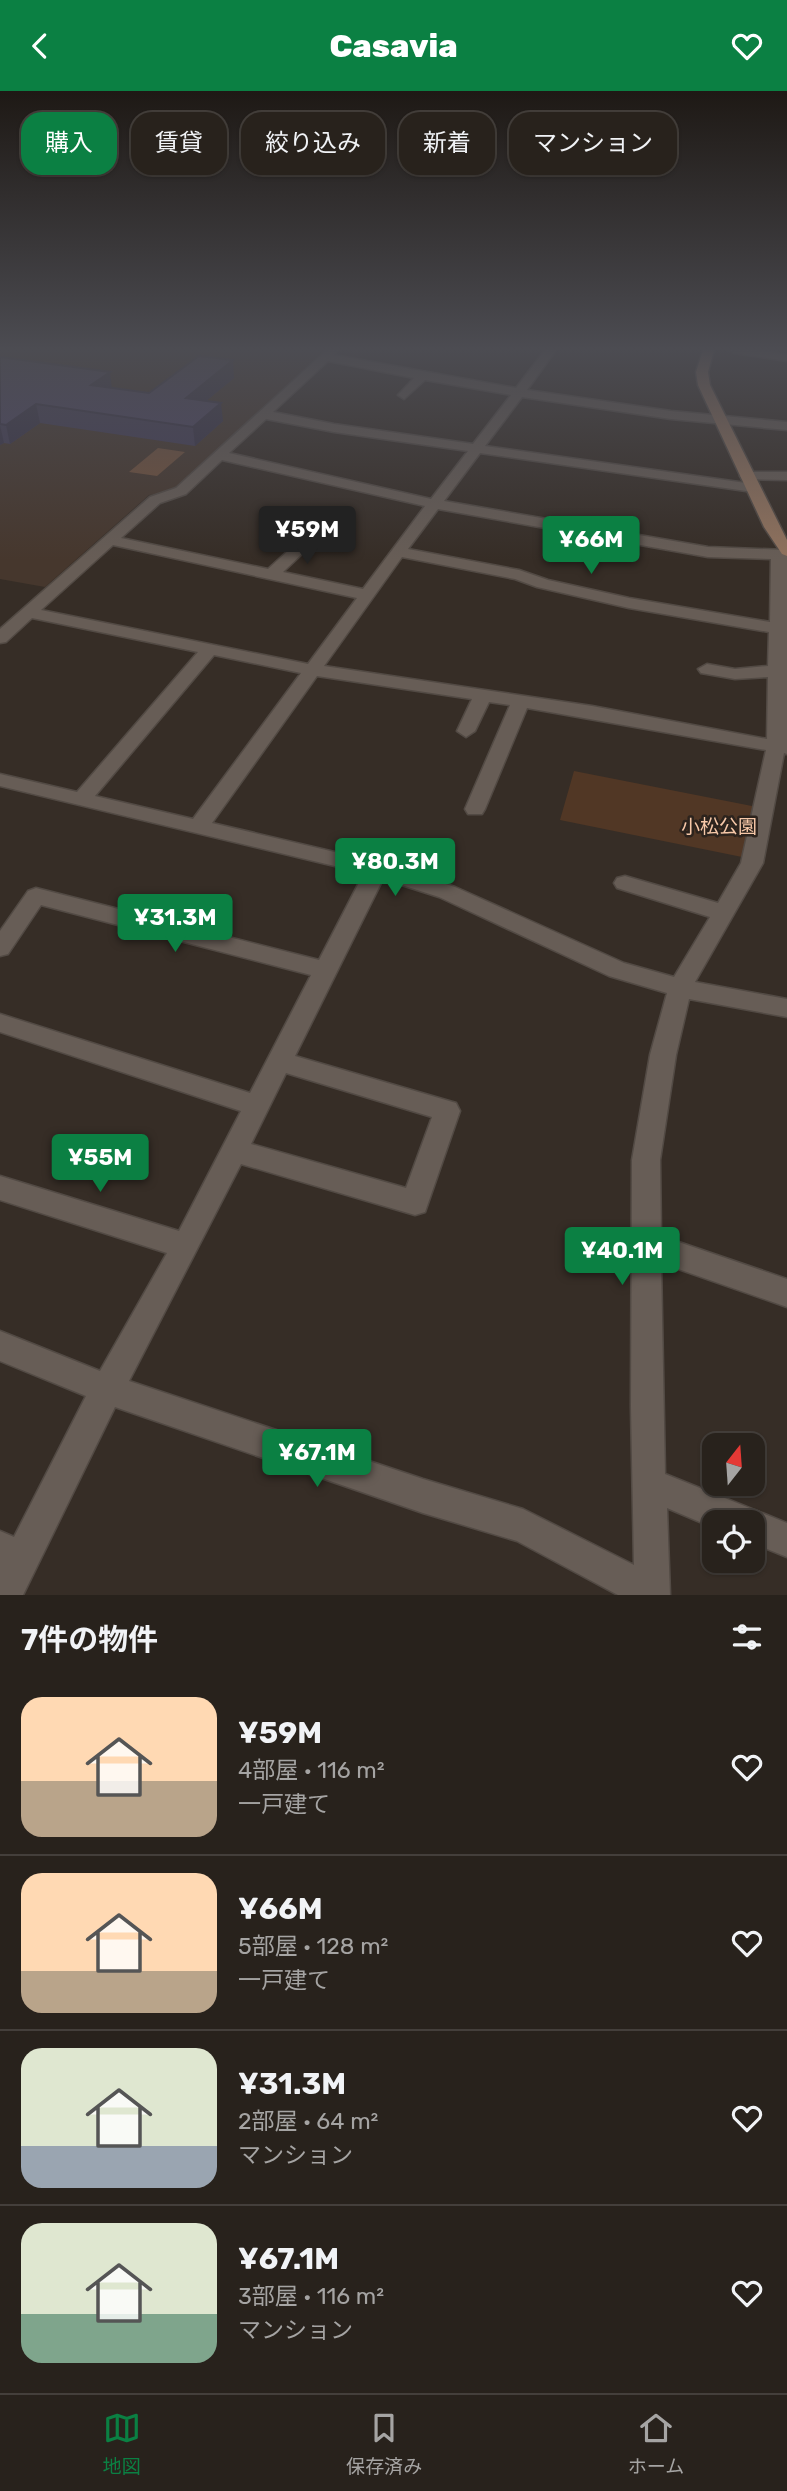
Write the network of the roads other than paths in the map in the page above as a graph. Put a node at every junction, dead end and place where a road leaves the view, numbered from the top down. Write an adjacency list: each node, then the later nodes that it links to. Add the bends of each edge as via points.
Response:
1 (255, 420): 8 (street)
2 (294, 420): 7 (street)
3 (498, 420): 7 (street)
4 (716, 420): 5 (street)
5 (722, 421): 6 (street); 10 (street)
6 (787, 426)
7 (476, 449): 10 (street); 11 (street)
8 (218, 455): 11 (street); 14 (street, via 181,491 155,499)
9 (787, 476): 10 (street)
10 (750, 482): 12 (street)
11 (436, 503): 15 (street); 16 (street, via 708,552)
12 (779, 527): 16 (street)
13 (318, 531): 17 (street)
14 (111, 540): 17 (street); 20 (street)
15 (398, 552): 18 (street); 21 (street, via 519,575 629,603)
16 (784, 554): 21 (street)
17 (271, 575): 18 (street)
18 (367, 595): 25 (street)
19 (0, 615): 20 (street)
20 (27, 616): 22 (street); 23 (street)
21 (779, 629): 26 (street)
22 (0, 638)
23 (210, 649): 25 (street); 32 (street)
24 (707, 669): 26 (street, via 735,674)
25 (313, 670): 27 (street); 34 (street)
26 (779, 671): 30 (street)
27 (483, 695): 28 (street); 29 (street)
28 (521, 701): 30 (street); 33 (street)
29 (466, 731)
30 (782, 747): 37 (street, via 752,863)
31 (0, 780): 32 (street)
32 (82, 799): 34 (street)
33 (475, 809)
34 (199, 826): 35 (street)
35 (377, 869): 39 (street); 40 (street, via 447,892 617,970)
36 (625, 883): 37 (street)
37 (724, 913): 40 (street)
38 (0, 948): 39 (street, via 36,896)
39 (325, 970): 43 (street)
40 (680, 988): 41 (street); 47 (street, via 663,1055 646,1160)
41 (787, 1008)
42 (0, 1023): 44 (street)
43 (279, 1061): 44 (street); 45 (street, via 447,1111 415,1203)
44 (256, 1105): 45 (street)
45 (233, 1150): 48 (street)
46 (0, 1188): 48 (street)
47 (648, 1245): 49 (street); 52 (street)
48 (186, 1246): 51 (street)
49 (787, 1293)
50 (0, 1346): 51 (street)
51 (107, 1389): 56 (street); 58 (street, via 523,1526)
52 (650, 1484): 53 (street); 58 (street)
53 (713, 1510)
54 (765, 1531): 55 (street)
55 (787, 1540)
56 (11, 1553): 57 (street)
57 (5, 1595)
58 (652, 1595)

